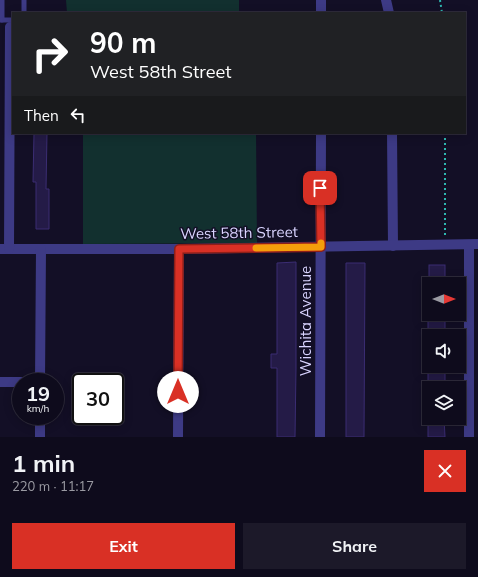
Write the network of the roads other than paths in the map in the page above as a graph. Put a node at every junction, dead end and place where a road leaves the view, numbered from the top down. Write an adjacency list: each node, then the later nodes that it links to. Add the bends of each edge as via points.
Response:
1 (2, 0): 8 (lane)
2 (24, 0): 5 (lane)
3 (321, 0): 6 (street)
4 (386, 0): 7 (street)
5 (24, 12)
6 (321, 12)
7 (389, 12)
8 (6, 22): 14 (street)
9 (321, 134): 13 (street, Wichita Avenue)
10 (392, 134): 12 (street)
11 (473, 244): 12 (street, West 58th Street); 20 (street)
12 (392, 246): 13 (street, West 58th Street)
13 (321, 247): 16 (street, West 58th Street); 24 (street, Wichita Avenue)
14 (4, 249): 15 (street, West 58th Street)
15 (40, 249): 16 (street, West 58th Street); 17 (street)
16 (179, 249): 23 (street)
17 (40, 373)
18 (0, 382): 19 (street)
19 (12, 382)
20 (473, 385): 25 (street)
21 (40, 425): 22 (street)
22 (40, 437)
23 (178, 437)
24 (320, 437)
25 (469, 437)

